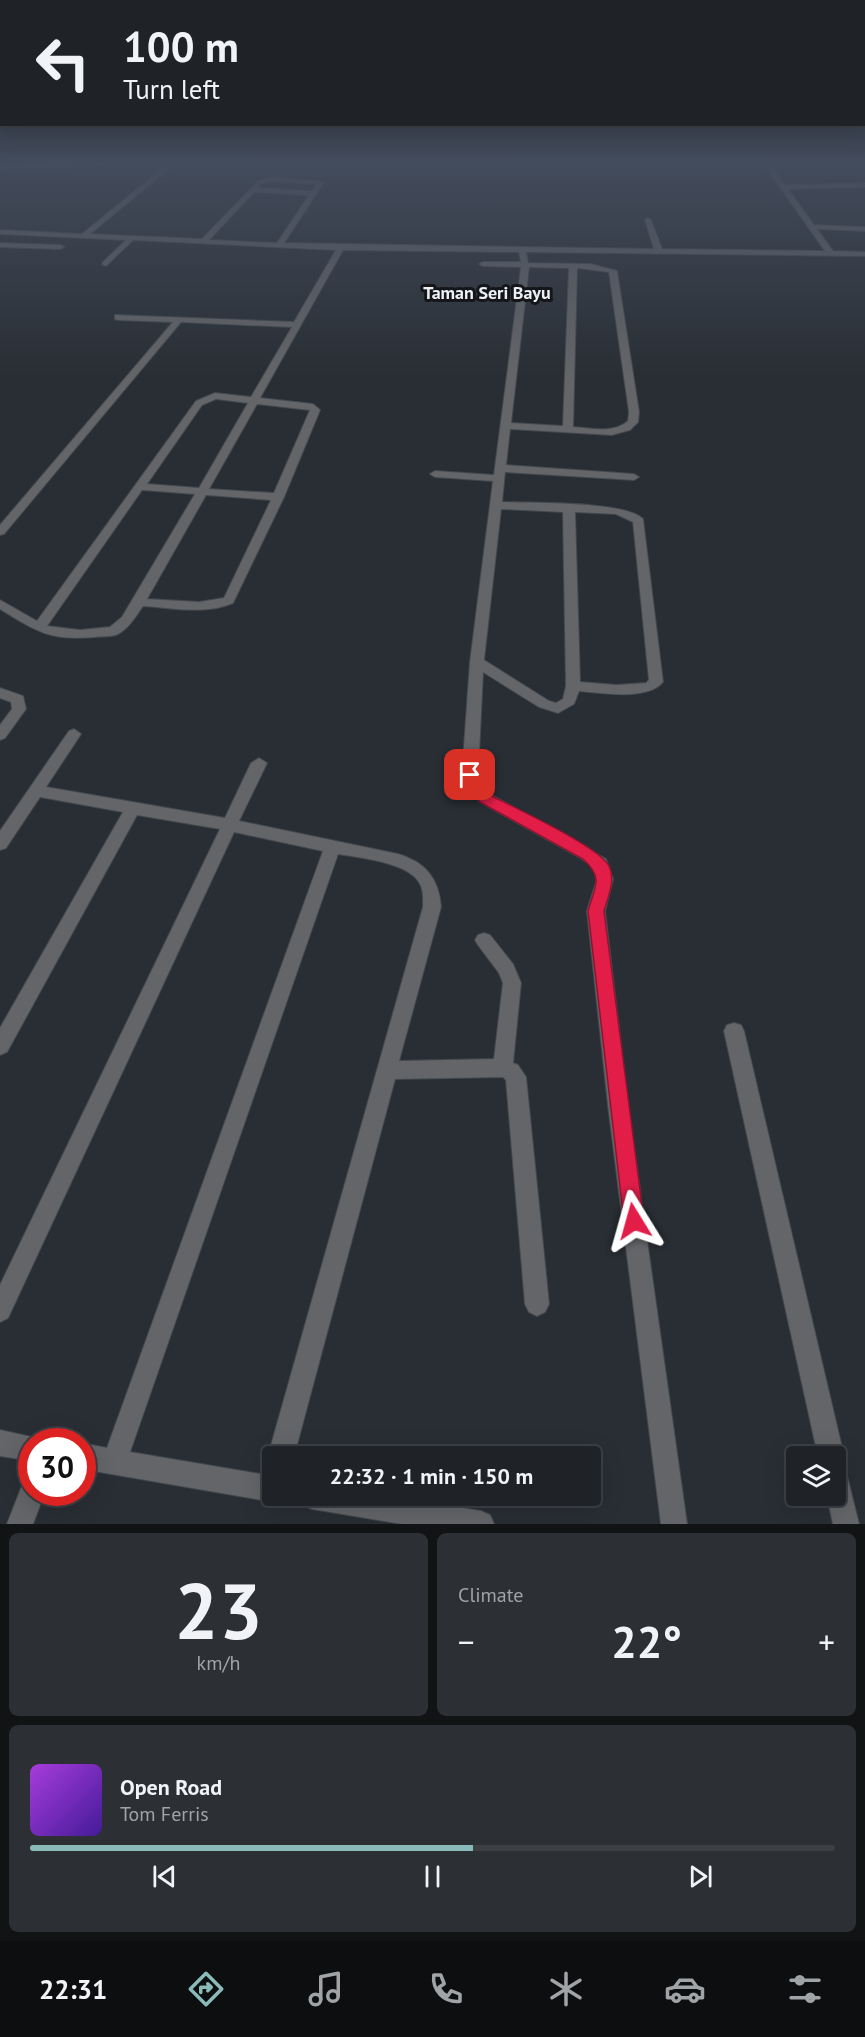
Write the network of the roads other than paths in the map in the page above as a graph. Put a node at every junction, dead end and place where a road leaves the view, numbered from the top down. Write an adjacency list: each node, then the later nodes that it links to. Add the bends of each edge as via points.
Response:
1 (37, 234): 7 (street)
2 (86, 234): 7 (street)
3 (211, 234): 9 (street)
4 (287, 234): 11 (street)
5 (653, 234): 15 (street)
6 (817, 234): 16 (street)
7 (82, 237): 8 (street)
8 (130, 240): 9 (street); 18 (street)
9 (202, 243): 11 (street)
10 (0, 245): 12 (street)
11 (279, 246): 13 (street)
12 (60, 247)
13 (341, 248): 14 (street); 24 (street)
14 (522, 251): 15 (street); 20 (street)
15 (659, 252): 16 (street)
16 (830, 253): 17 (street)
17 (865, 254)
18 (106, 264)
19 (483, 264): 20 (street)
20 (525, 265): 21 (street); 26 (street)
21 (573, 266): 27 (street); 27 (street, via 614,271 634,412 633,422 612,432)
22 (118, 317): 23 (street)
23 (179, 320): 24 (street); 36 (street)
24 (297, 325): 25 (street)
25 (254, 400): 31 (street, via 215,396 199,403); 32 (street); 33 (street, via 310,405 315,410)
26 (504, 426): 27 (street); 28 (street)
27 (568, 430)
28 (499, 473): 29 (street); 30 (street); 34 (street)
29 (435, 474)
30 (634, 477)
31 (141, 487): 32 (street); 39 (street)
32 (201, 492): 33 (street); 37 (street)
33 (278, 497): 37 (street, via 229,600 210,606)
34 (495, 505): 35 (street); 40 (street)
35 (569, 508): 41 (street); 41 (street, via 617,511 639,521 656,682 640,689)
36 (0, 532)
37 (139, 602): 39 (street, via 114,631 55,633)
38 (0, 604): 39 (street)
39 (39, 628)
40 (477, 662): 41 (street, via 551,707 567,703); 71 (street, via 470,775 473,785 485,798 596,859 603,867 605,879 596,911)
41 (573, 686)
42 (0, 693): 44 (street, via 18,699 19,709)
43 (74, 734): 46 (street)
44 (0, 735)
45 (259, 763): 48 (street)
46 (36, 791): 47 (street); 49 (street)
47 (133, 807): 48 (street); 53 (street)
48 (229, 825): 50 (street); 57 (street)
49 (0, 844)
50 (333, 846): 55 (street, via 398,860 422,873 432,890 432,907); 63 (street)
51 (484, 940): 54 (street, via 507,969 512,983)
52 (734, 1031): 61 (street)
53 (0, 1046)
54 (503, 1068): 55 (street); 56 (street, via 516,1077)
55 (388, 1070): 60 (street)
56 (537, 1304)
57 (0, 1310)
58 (0, 1443): 59 (street)
59 (18, 1446)
60 (284, 1446)
61 (829, 1446)
62 (96, 1459): 63 (street)
63 (114, 1462): 64 (street)
64 (262, 1486)
65 (27, 1506): 69 (street)
66 (364, 1506): 68 (street)
67 (842, 1506): 72 (street)
68 (443, 1521): 70 (street)
69 (20, 1524)
70 (481, 1524)
71 (674, 1524)
72 (846, 1524)

